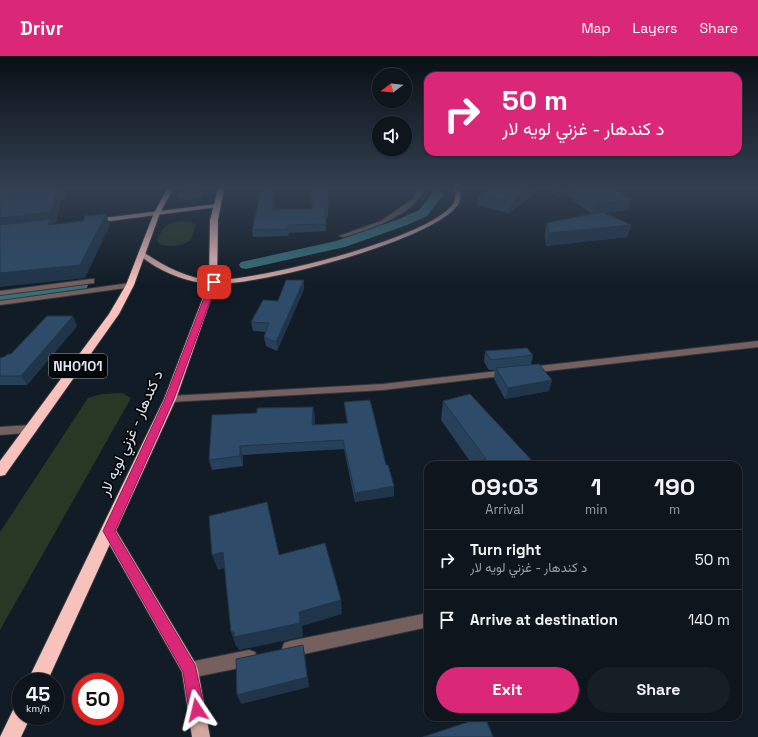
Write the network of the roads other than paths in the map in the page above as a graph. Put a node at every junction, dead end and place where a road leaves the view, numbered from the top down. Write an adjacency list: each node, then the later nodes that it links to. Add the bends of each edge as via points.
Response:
1 (96, 221): 6 (main road)
2 (154, 221): 8 (highway, NH0101)
3 (214, 221): 10 (highway, د کندهار - غزني لويه لار)
4 (384, 221): 7 (street)
5 (435, 221): 10 (main road, via 375,247 322,262 257,277)
6 (87, 222)
7 (342, 236)
8 (141, 253): 10 (main road, via 162,268 184,277); 11 (highway, NH0101)
9 (91, 281): 12 (street)
10 (214, 282): 15 (highway, د کندهار - غزني لويه لار)
11 (130, 285): 13 (street); 16 (highway, NH0101, via 110,320)
12 (0, 293)
13 (0, 303)
14 (758, 344): 15 (street, via 383,387)
15 (170, 399): 19 (highway, د کندهار - غزني لويه لار)
16 (32, 429): 17 (street); 18 (highway, NH0101)
17 (0, 431)
18 (0, 471)
19 (109, 531): 21 (main road); 22 (highway, د کندهار - غزني لويه لار)
20 (424, 621): 21 (street)
21 (190, 670): 25 (main road)
22 (41, 673)
23 (16, 725): 24 (highway)
24 (10, 737)
25 (201, 737)

